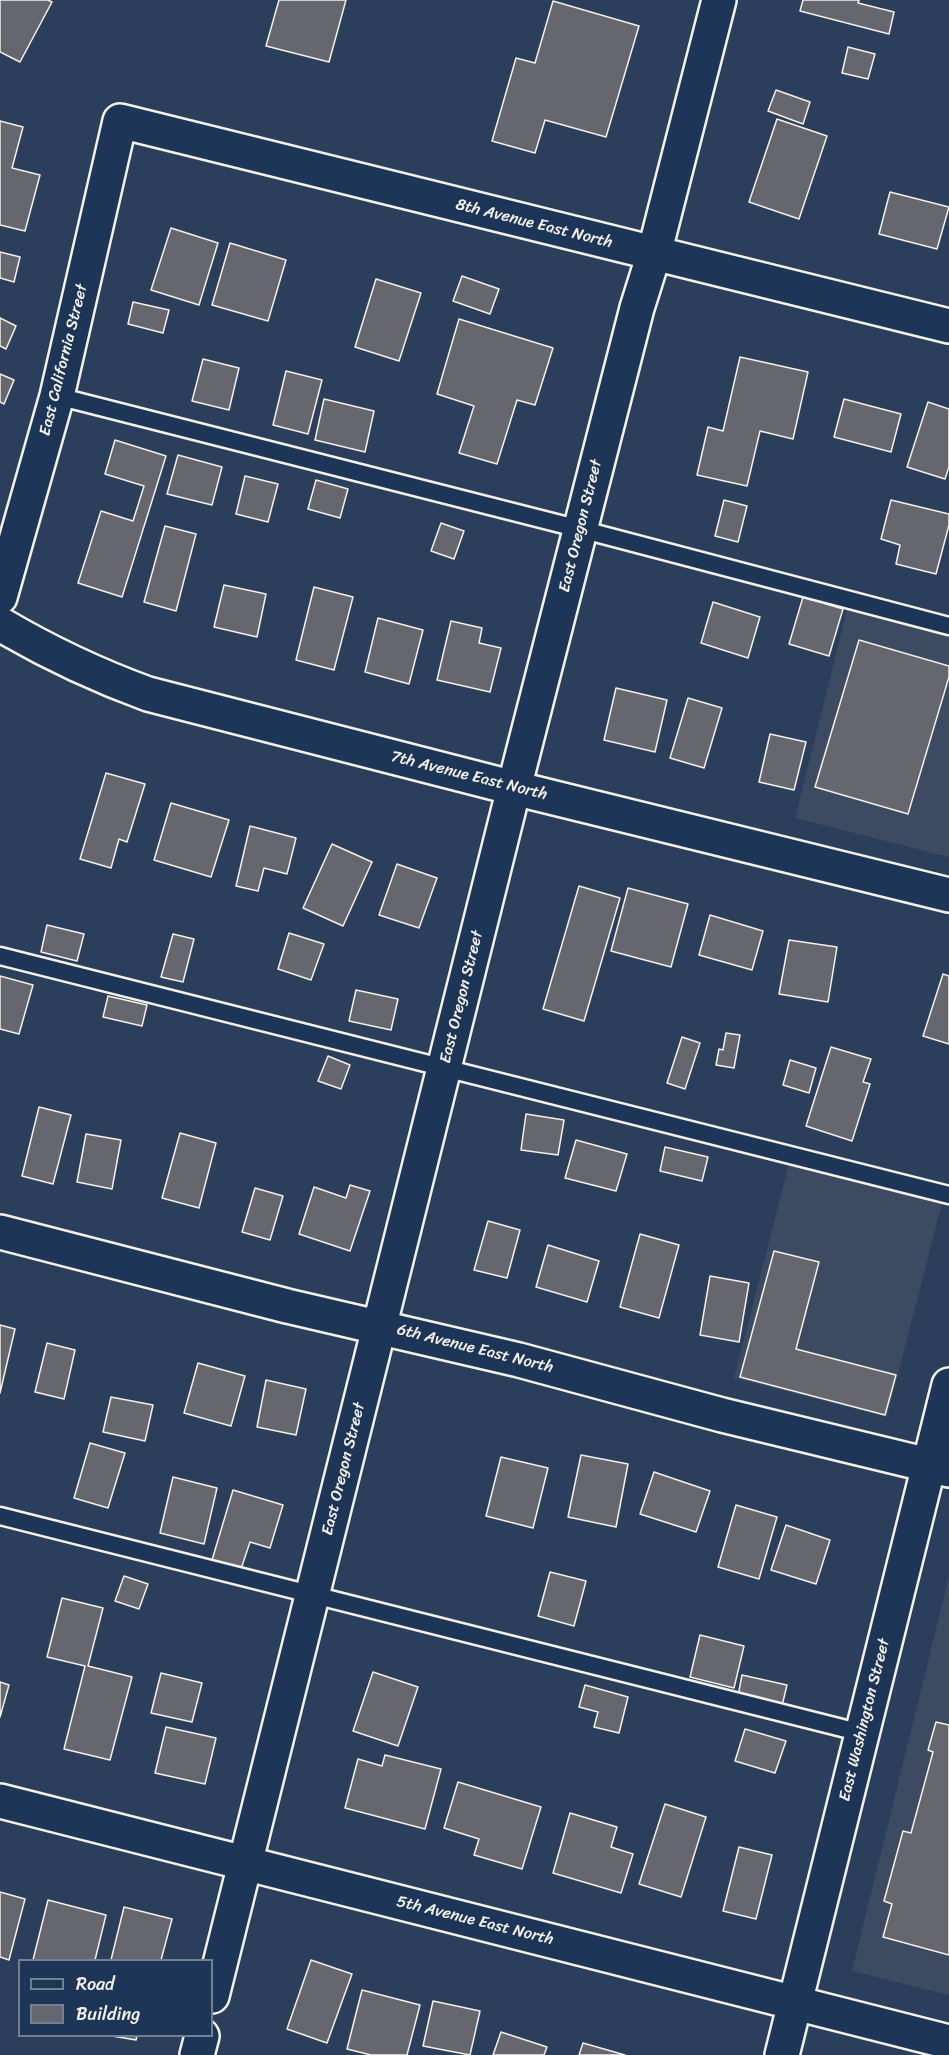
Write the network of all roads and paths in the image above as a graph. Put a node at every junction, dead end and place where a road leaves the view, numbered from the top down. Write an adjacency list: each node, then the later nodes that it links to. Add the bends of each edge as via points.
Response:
1 (719, 0): 3 (street, East Oregon Street)
2 (120, 121): 3 (street, 8th Avenue East North); 5 (street, East California Street)
3 (654, 254): 4 (street, 8th Avenue East North); 6 (street, East Oregon Street)
4 (949, 326)
5 (57, 396): 6 (lane); 7 (street, East California Street)
6 (580, 529): 9 (lane); 10 (street, East Oregon Street)
7 (0, 597)
8 (0, 624): 10 (street, 7th Avenue East North, via 94,674 148,694)
9 (949, 626)
10 (514, 788): 11 (street, 7th Avenue East North); 13 (street, East Oregon Street)
11 (949, 895)
12 (0, 956): 13 (lane)
13 (445, 1068): 14 (lane); 16 (street, East Oregon Street)
14 (949, 1195)
15 (0, 1232): 16 (street, 6th Avenue East North)
16 (380, 1326): 18 (street, 6th Avenue East North); 20 (street, East Oregon Street)
17 (949, 1385): 18 (street, East Washington Street)
18 (939, 1468): 21 (street, East Washington Street)
19 (0, 1516): 20 (lane)
20 (313, 1594): 21 (lane); 23 (street, East Oregon Street)
21 (862, 1733): 25 (street, East Washington Street)
22 (0, 1801): 23 (street, 5th Avenue East North)
23 (245, 1863): 24 (street, East Oregon Street); 25 (street, 5th Avenue East North)
24 (213, 1992)
25 (794, 2002): 27 (street, 5th Avenue East North); 29 (street, East Washington Street)
26 (202, 2037): 28 (street)
27 (949, 2042)
28 (197, 2055)
29 (782, 2055)

